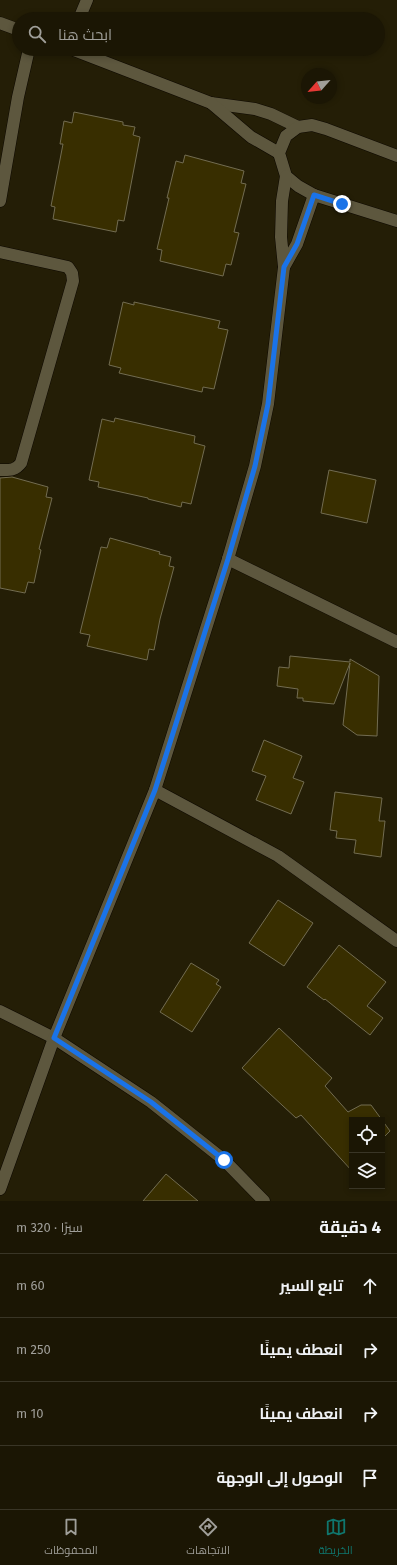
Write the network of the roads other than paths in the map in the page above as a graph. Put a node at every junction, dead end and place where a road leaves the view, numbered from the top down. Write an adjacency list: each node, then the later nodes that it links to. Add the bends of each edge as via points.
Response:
1 (87, 0): 2 (street)
2 (82, 12)
3 (0, 23): 4 (street)
4 (12, 27)
5 (27, 56): 13 (street)
6 (89, 56): 7 (street)
7 (211, 103): 8 (street, via 255,109); 9 (street, via 251,137)
8 (298, 127): 9 (street, via 286,136); 10 (street, via 326,129)
9 (279, 153): 11 (street)
10 (397, 156)
11 (286, 176): 12 (street); 16 (street, via 281,237)
12 (314, 195): 14 (street); 16 (street, via 297,244)
13 (0, 201)
14 (397, 221)
15 (0, 252): 17 (street, via 68,267 73,281 21,463 13,470)
16 (284, 267): 18 (street, via 268,404 255,466)
17 (0, 470)
18 (228, 559): 19 (street); 20 (street)
19 (397, 642)
20 (155, 790): 21 (street, via 278,856); 23 (street)
21 (397, 941)
22 (0, 1011): 23 (street)
23 (54, 1038): 24 (street); 25 (street, via 151,1102 224,1160)
24 (0, 1189)
25 (264, 1201)

